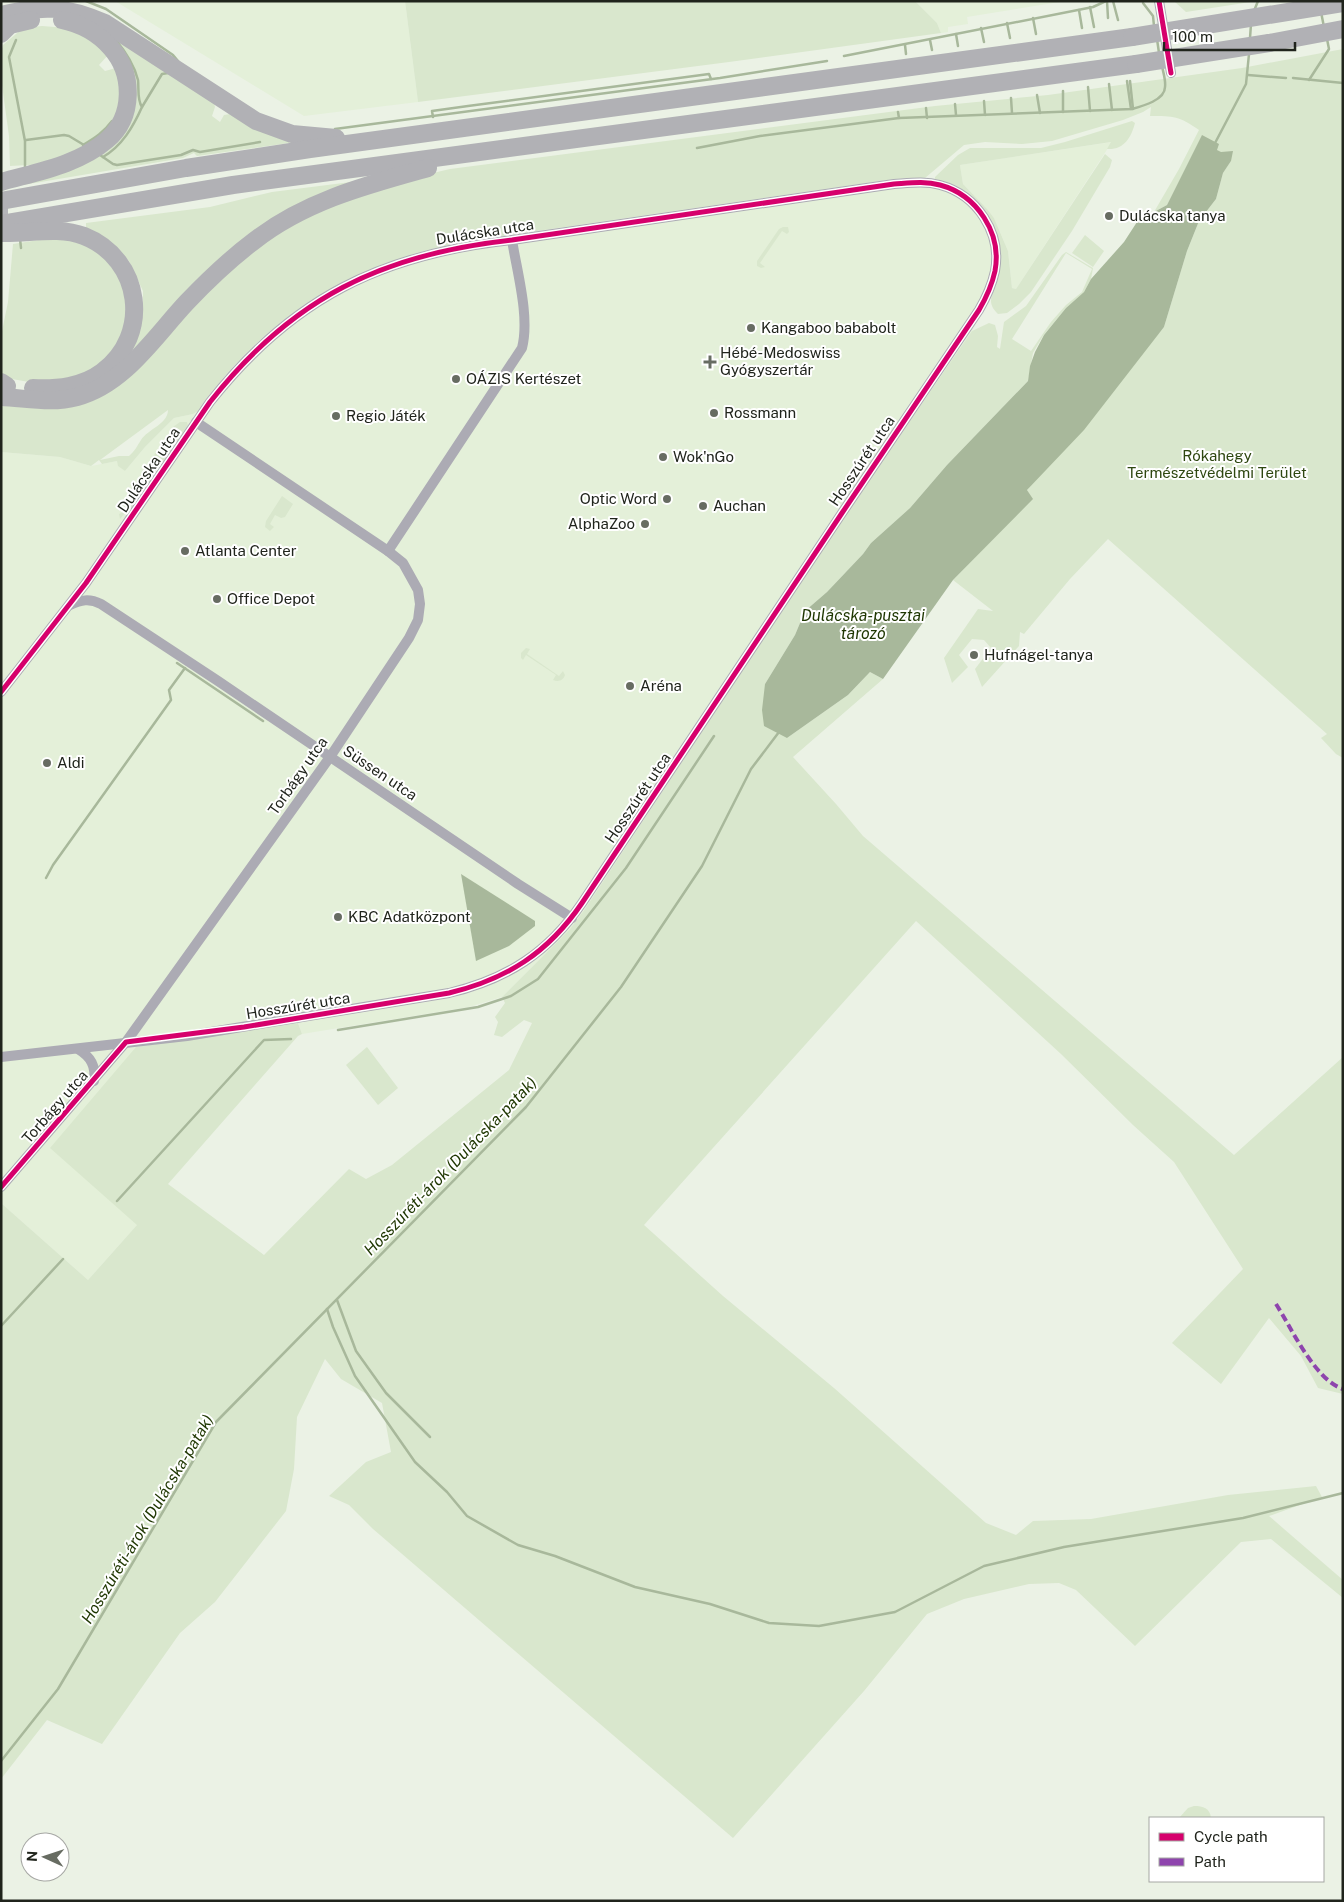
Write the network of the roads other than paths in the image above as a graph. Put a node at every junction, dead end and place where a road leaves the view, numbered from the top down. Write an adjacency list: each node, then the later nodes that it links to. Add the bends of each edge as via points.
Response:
1 (1159, 1): 7 (street)
2 (1343, 2): 8 (highway, bridge, via 1132,37)
3 (3, 22): 8 (highway, via 39,8 54,7 81,13 99,20 160,58 239,112 292,134 342,138); 10 (highway, via 57,19 94,32 118,59 127,81 128,94 125,111 116,130 95,149 65,163)
4 (1343, 29): 6 (highway)
5 (1343, 37): 6 (highway, via 1307,43)
6 (1270, 43): 9 (highway, bridge, via 1136,64)
7 (1171, 73)
8 (436, 132): 11 (highway, via 186,168)
9 (496, 149): 13 (highway, via 191,191); 17 (highway, via 368,184 298,213 256,240 216,273 133,362 102,386 77,397 60,400)
10 (1, 182)
11 (1, 201)
12 (1, 205): 13 (street)
13 (1, 223)
14 (1, 232): 17 (highway, via 64,232 95,241 123,266 133,293 134,307 134,322 123,350 101,373 63,388)
15 (512, 240): 16 (street, Dulácska utca, via 881,186 931,184 962,195 989,225 996,258); 18 (street, Dulácska utca, via 471,244 399,262 333,292 284,325 252,353 226,381); 19 (street, via 525,321 522,348)
16 (987, 297): 23 (street, Hosszúrét utca)
17 (4, 391)
18 (196, 422): 19 (street, Torbágy utca); 20 (street, Dulácska utca)
19 (388, 551): 22 (street, Torbágy utca, via 403,563 418,590 418,620)
20 (69, 606): 21 (street, Dulácska utca); 22 (street, Süssen utca, via 85,600 101,604)
21 (1, 692)
22 (330, 757): 23 (street, Süssen utca); 24 (street, Torbágy utca)
23 (572, 918): 24 (street, Hosszúrét utca, via 520,966 480,985 295,1019)
24 (126, 1042): 25 (street); 27 (street, Torbágy utca)
25 (78, 1049): 26 (street); 27 (street, via 92,1062)
26 (1, 1058)
27 (94, 1081): 28 (street, Torbágy utca)
28 (1, 1187)

